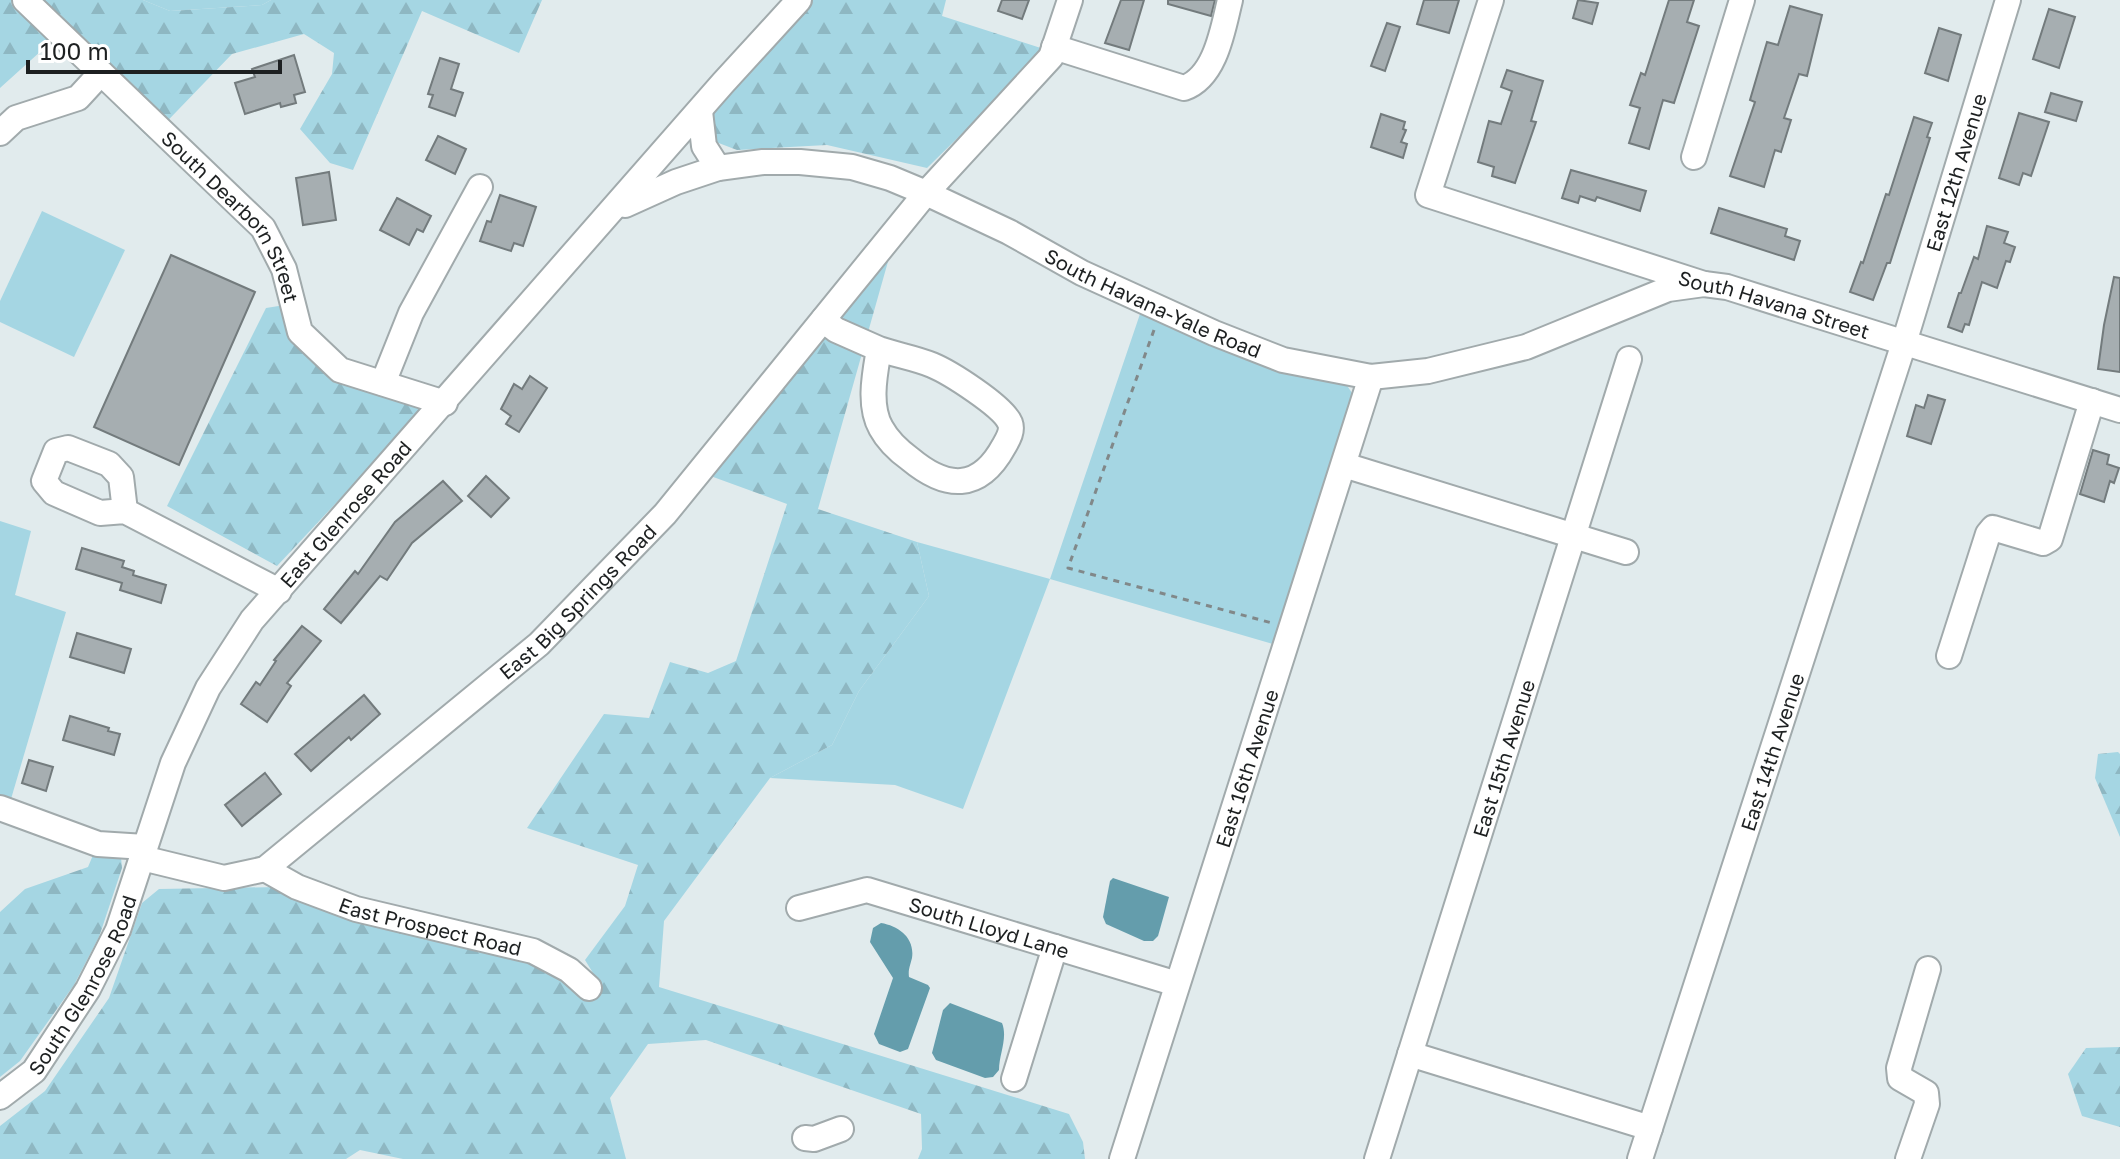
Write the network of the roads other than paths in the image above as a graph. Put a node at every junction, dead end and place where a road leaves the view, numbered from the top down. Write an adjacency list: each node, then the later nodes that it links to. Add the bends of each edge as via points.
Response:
1 (25, 0): 9 (street, South Dearborn Street)
2 (799, 0): 10 (street, East Glenrose Road)
3 (1070, 0): 8 (street)
4 (1230, 0): 8 (street, via 1204,73 1184,88)
5 (1491, 0): 17 (street, South Havana Street, via 1428,195)
6 (1742, 0): 12 (street)
7 (2008, 0): 19 (street, East 12th Avenue)
8 (1054, 47): 15 (street, via 1051,57)
9 (101, 73): 11 (street, via 78,98 16,118); 23 (street, South Dearborn Street, via 263,228 284,269 300,332 340,370)
10 (700, 111): 13 (street, via 704,146); 16 (street, East Glenrose Road)
11 (0, 133)
12 (1694, 157)
13 (718, 168): 15 (street, South Havana-Yale Road, via 763,162 852,167); 16 (street, South Havana-Yale Road, via 649,192)
14 (480, 187): 23 (street, via 411,313)
15 (926, 193): 18 (street, East Big Springs Road); 22 (street, South Havana-Yale Road, via 1214,333 1283,360)
16 (613, 212): 25 (street, East Glenrose Road)
17 (1704, 284): 19 (street, South Havana Street); 22 (street, South Havana-Yale Road, via 1668,289 1526,347 1428,371)
18 (823, 320): 20 (street); 35 (street, East Big Springs Road, via 665,514 539,644)
19 (1904, 343): 24 (street, South Havana Street); 44 (street, East 14th Avenue)
20 (879, 349): 20 (street, via 874,399 880,427 929,475 955,483 977,476 1000,453 1010,422 967,385 932,365)
21 (1629, 359): 29 (street, East 15th Avenue)
22 (1371, 377): 27 (street, East 16th Avenue)
23 (383, 383): 25 (street, South Dearborn Street)
24 (2092, 401): 26 (street, South Havana Street); 32 (street, via 2050,539 2043,543 1993,528)
25 (445, 403): 31 (street, East Glenrose Road)
26 (2120, 410)
27 (1344, 465): 29 (street); 39 (street, East 16th Avenue)
28 (125, 511): 31 (street)
29 (1574, 538): 30 (street); 41 (street, East 15th Avenue)
30 (1626, 552)
31 (279, 591): 34 (street, East Glenrose Road, via 252,620 208,688 173,763)
32 (1949, 656)
33 (0, 808): 34 (street, East Big Springs Road, via 98,844)
34 (143, 853): 35 (street, East Big Springs Road, via 224,878); 43 (street, South Glenrose Road, via 118,930 88,989 34,1071)
35 (265, 869): 40 (street, East Prospect Road, via 356,909 533,951)
36 (799, 908): 37 (street, South Lloyd Lane, via 867,890)
37 (1055, 947): 39 (street, South Lloyd Lane); 42 (street)
38 (1928, 969): 50 (street, via 1899,1068 1900,1078 1926,1093)
39 (1177, 984): 47 (street, East 16th Avenue)
40 (589, 988)
41 (1410, 1054): 44 (street); 48 (street, East 15th Avenue)
42 (1014, 1079)
43 (0, 1097)
44 (1650, 1128): 49 (street, East 14th Avenue)
45 (841, 1129): 46 (street)
46 (805, 1138)
47 (1122, 1159)
48 (1377, 1159)
49 (1640, 1159)
50 (1908, 1159)

